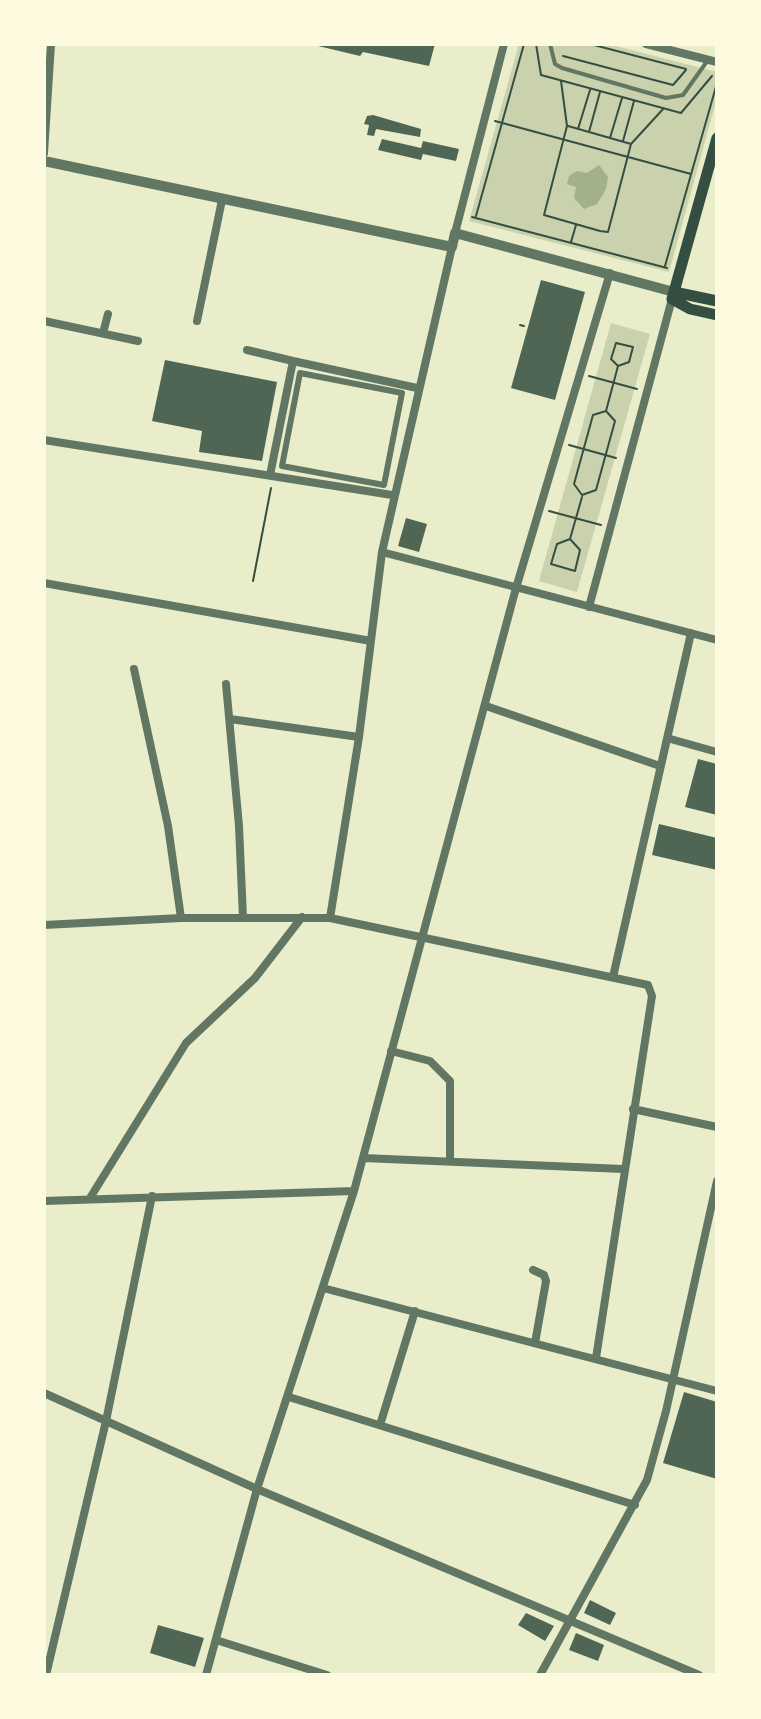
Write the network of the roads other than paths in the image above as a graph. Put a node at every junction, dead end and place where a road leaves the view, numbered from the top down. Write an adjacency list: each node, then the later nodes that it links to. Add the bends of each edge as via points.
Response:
1 (51, 44): 7 (street)
2 (504, 44): 10 (street)
3 (550, 44): 5 (lane, via 555,64 562,68 666,98 683,95)
4 (646, 44): 5 (street)
5 (713, 61)
6 (717, 138): 13 (main road)
7 (44, 153)
8 (44, 161): 9 (street)
9 (222, 200): 11 (street); 18 (street)
10 (455, 233): 11 (street); 12 (street)
11 (452, 247): 24 (street)
12 (610, 273): 13 (street); 30 (street)
13 (673, 296): 14 (main road); 16 (main road, via 690,309); 31 (street)
14 (717, 301)
15 (108, 314): 19 (street)
16 (717, 315)
17 (44, 321): 19 (street)
18 (197, 321)
19 (103, 333): 20 (street)
20 (138, 341)
21 (247, 350): 22 (street)
22 (293, 361): 24 (street); 26 (street)
23 (300, 373): 23 (street, via 282,466 384,485 402,393)
24 (417, 388): 27 (street)
25 (44, 440): 26 (street)
26 (270, 475): 27 (street)
27 (392, 495): 28 (street)
28 (382, 552): 30 (street); 34 (street)
29 (44, 583): 34 (street)
30 (516, 588): 31 (street); 37 (street)
31 (589, 607): 32 (street)
32 (691, 633): 33 (street); 40 (street)
33 (717, 640)
34 (371, 641): 39 (street)
35 (134, 669): 44 (street, via 168,826)
36 (226, 684): 38 (street)
37 (486, 706): 42 (street); 48 (street)
38 (230, 719): 39 (street); 45 (street)
39 (359, 737): 46 (street)
40 (667, 738): 41 (street); 42 (street)
41 (717, 752)
42 (660, 766): 49 (street)
43 (302, 917): 45 (street); 46 (street); 59 (street, via 255,978 186,1043)
44 (181, 918): 45 (street); 47 (street)
45 (243, 918)
46 (330, 918): 48 (street, via 405,932)
47 (44, 925)
48 (420, 940): 49 (street); 50 (street)
49 (613, 977): 51 (street, via 651,987)
50 (391, 1051): 53 (street); 54 (street, via 430,1061 450,1081)
51 (633, 1109): 52 (street); 55 (street)
52 (717, 1127)
53 (363, 1158): 54 (street); 57 (street)
54 (450, 1160): 55 (street)
55 (623, 1169): 65 (street)
56 (717, 1181): 66 (street)
57 (354, 1191): 58 (street); 62 (street)
58 (152, 1196): 59 (street); 70 (street)
59 (90, 1198): 60 (street)
60 (44, 1201)
61 (533, 1270): 64 (street, via 546,1281)
62 (323, 1288): 63 (street); 69 (street)
63 (415, 1311): 64 (street); 71 (street)
64 (535, 1343): 65 (street)
65 (596, 1358): 66 (street)
66 (673, 1380): 67 (street); 73 (street, via 656,1452)
67 (717, 1391)
68 (44, 1393): 70 (street)
69 (289, 1397): 71 (street); 72 (street)
70 (106, 1421): 72 (street); 76 (street)
71 (380, 1425): 73 (street)
72 (257, 1489): 74 (street); 75 (street)
73 (635, 1505): 74 (street)
74 (570, 1623): 79 (street); 80 (street)
75 (216, 1640): 77 (street); 78 (street)
76 (46, 1675)
77 (206, 1675)
78 (327, 1675)
79 (540, 1675)
80 (699, 1675)

